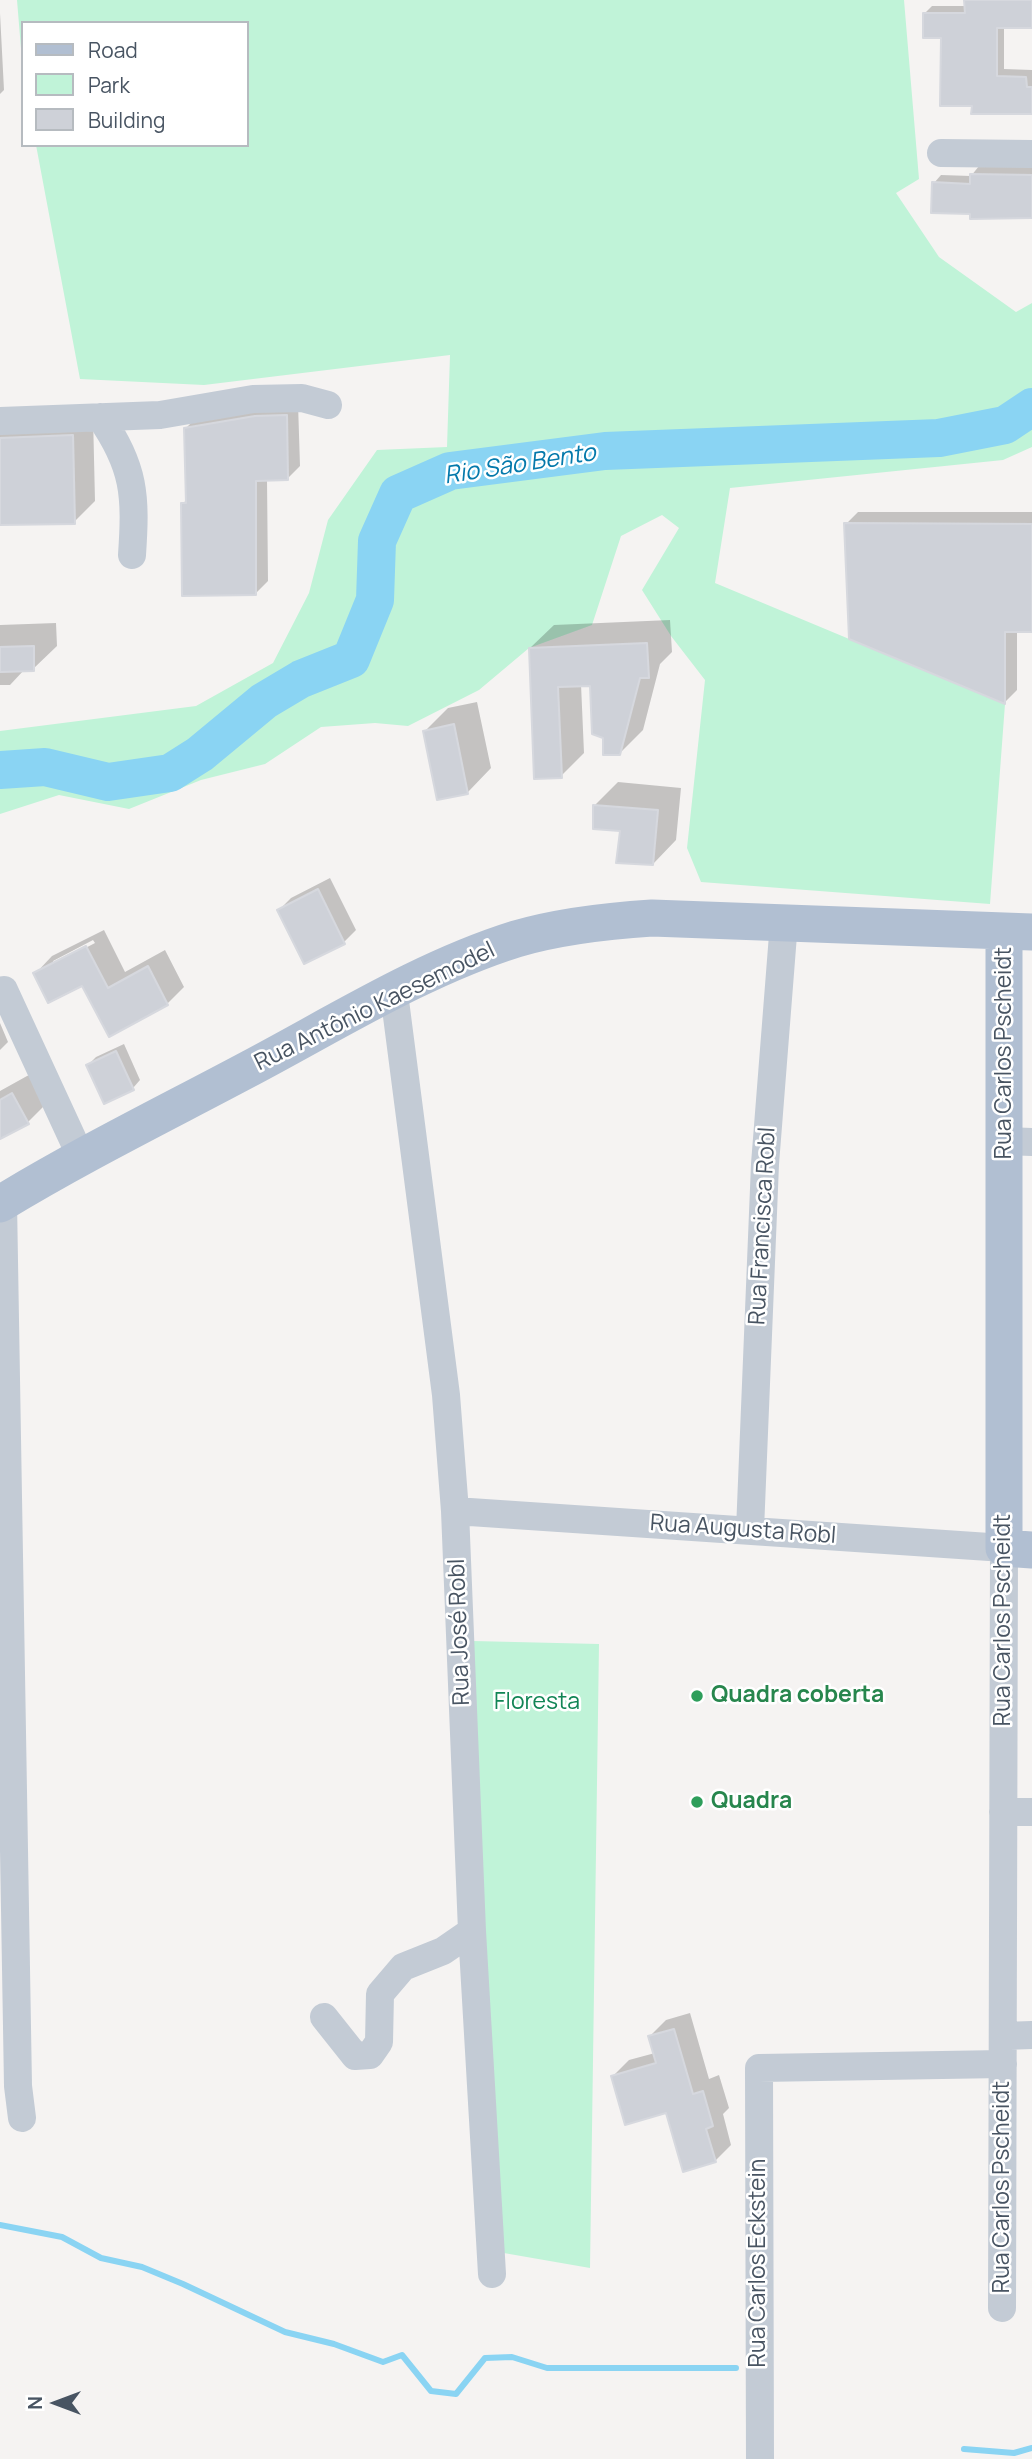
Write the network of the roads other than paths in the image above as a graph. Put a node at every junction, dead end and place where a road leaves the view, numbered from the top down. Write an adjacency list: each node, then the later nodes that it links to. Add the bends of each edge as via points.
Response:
1 (941, 153): 2 (street)
2 (1032, 154)
3 (328, 405): 4 (street, via 302,398 253,399 160,415)
4 (100, 417): 5 (street); 6 (street, via 117,441 134,485)
5 (0, 421)
6 (132, 555)
7 (784, 922): 8 (main road, Rua Antônio Kaesemodel); 10 (main road, Rua Antônio Kaesemodel, via 652,918 564,928 469,956); 15 (street, Rua Francisca Robl, via 765,1164)
8 (1018, 931): 11 (main road, Rua Carlos Pscheidt)
9 (4, 990): 12 (street)
10 (394, 993): 12 (main road, Rua Antônio Kaesemodel); 14 (street, Rua José Robl, via 446,1395)
11 (1019, 1141): 16 (main road, Rua Carlos Pscheidt)
12 (81, 1157): 13 (main road, Rua Antônio Kaesemodel)
13 (2, 1203): 20 (street)
14 (455, 1511): 15 (street, Rua Augusta Robl); 19 (street, Rua José Robl)
15 (750, 1530): 16 (street, Rua Augusta Robl)
16 (1018, 1549): 17 (street, Rua Carlos Pscheidt)
17 (1003, 1812): 18 (street); 23 (street, Rua Carlos Pscheidt)
18 (1032, 1812)
19 (472, 1931): 21 (street, via 443,1951 403,1967 380,1994 379,2042 370,2056 355,2056); 26 (street, Rua José Robl)
20 (9, 1967): 25 (street)
21 (324, 2017)
22 (1032, 2035): 23 (street)
23 (1003, 2036): 24 (street, Rua Carlos Pscheidt)
24 (1003, 2064): 27 (street, Rua Carlos Pscheidt); 28 (street, Rua Carlos Eckstein, via 759,2068)
25 (22, 2118)
26 (492, 2274)
27 (1002, 2308)
28 (760, 2459)

